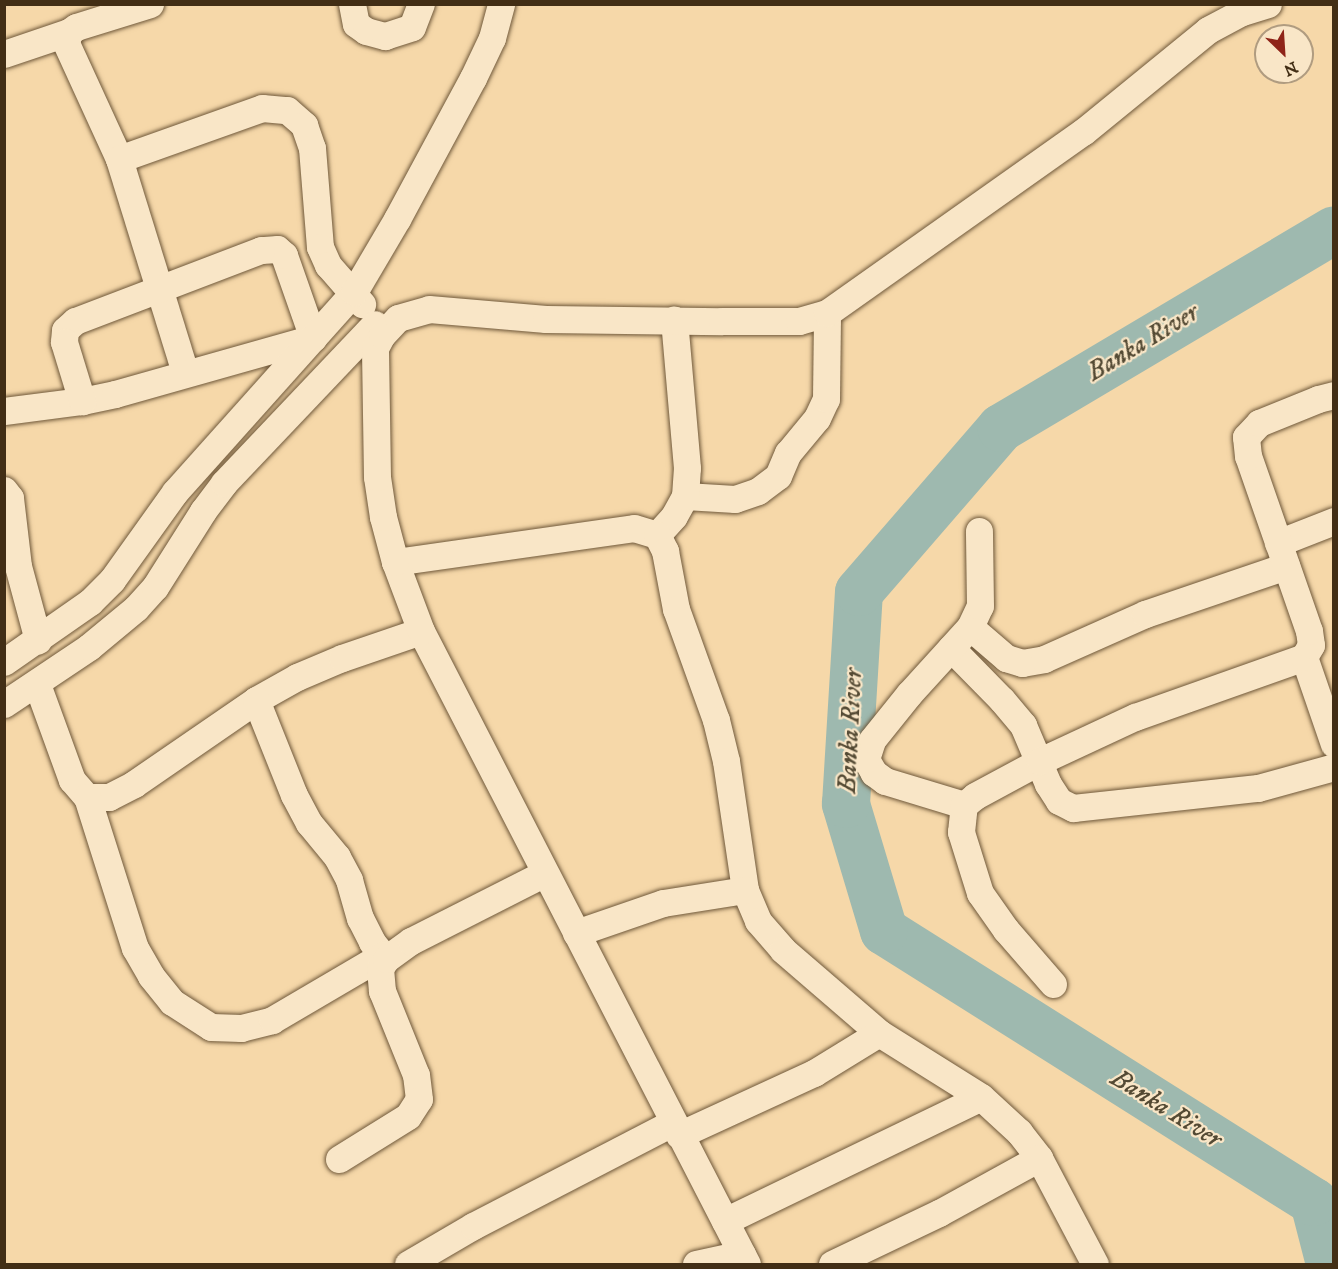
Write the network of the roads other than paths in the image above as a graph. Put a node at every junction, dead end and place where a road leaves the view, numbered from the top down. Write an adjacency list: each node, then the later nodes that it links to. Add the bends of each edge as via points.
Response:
1 (352, 4): 2 (street, via 356,24 385,36 412,27)
2 (421, 4)
3 (1268, 4): 11 (street, via 1208,30 1083,132)
4 (146, 5): 6 (street)
5 (500, 5): 10 (street, via 492,38 473,78)
6 (69, 32): 7 (street); 8 (street, via 66,43)
7 (4, 54)
8 (119, 159): 9 (street); 10 (street, via 262,108 287,110 304,126 312,148 320,247 328,265)
9 (159, 289): 14 (street, via 261,250 277,249 287,260); 15 (street); 17 (street, via 75,321 64,330)
10 (354, 292): 13 (street); 14 (street)
11 (827, 313): 12 (street, via 799,321); 20 (street, via 826,399 818,418 788,453 778,476 758,491 735,499)
12 (675, 320): 13 (street, via 546,319 429,309 398,318); 20 (street, via 687,468)
13 (378, 330): 25 (street, via 374,362 377,477); 32 (street, via 224,483 156,587 136,608)
14 (313, 338): 15 (street); 28 (street, via 175,492 112,580 90,602)
15 (185, 372): 17 (street)
16 (1334, 395): 24 (street, via 1259,423 1246,437 1248,456)
17 (82, 401): 18 (street)
18 (4, 411)
19 (4, 490): 28 (street, via 10,498 18,566)
20 (685, 496): 23 (street)
21 (1334, 521): 24 (street)
22 (979, 531): 26 (street, via 980,606)
23 (657, 535): 25 (street, via 634,528); 41 (street, via 665,551 676,609 719,730)
24 (1282, 554): 26 (street, via 1044,659 1022,663 1006,658); 30 (street, via 1309,631 1311,645)
25 (395, 562): 27 (street)
26 (970, 627): 29 (street)
27 (421, 631): 33 (street, via 342,658); 40 (street)
28 (38, 640): 31 (street)
29 (951, 648): 36 (street, via 1023,726); 39 (street, via 872,740 867,759 874,773 885,781)
30 (1304, 657): 35 (street); 36 (street, via 1135,717)
31 (4, 662)
32 (37, 684): 34 (street); 38 (street, via 72,780)
33 (256, 700): 38 (street, via 134,784 109,797); 43 (street, via 294,795 309,823 338,857 360,918)
34 (4, 704)
35 (1334, 744)
36 (1040, 761): 37 (street, via 1059,801 1073,808 1258,788); 39 (street)
37 (1334, 767)
38 (87, 797): 43 (street, via 135,948 172,1002 211,1027 241,1028 272,1020)
39 (964, 805): 44 (street, via 961,832 980,893 1005,930)
40 (545, 873): 42 (street); 43 (street)
41 (745, 890): 42 (street, via 663,903); 45 (street, via 758,921 783,950)
42 (576, 933): 47 (street)
43 (384, 957): 49 (street, via 380,968 382,991 416,1075 419,1099 408,1116)
44 (1053, 984)
45 (879, 1033): 46 (street); 47 (street, via 814,1073)
46 (981, 1096): 48 (street, via 1019,1132); 50 (street)
47 (676, 1129): 50 (street); 52 (street, via 473,1226)
48 (1039, 1158): 54 (street, via 939,1213); 55 (street)
49 (339, 1159)
50 (725, 1221): 51 (street)
51 (745, 1259): 53 (street)
52 (408, 1264)
53 (696, 1264)
54 (832, 1264)
55 (1095, 1264)

